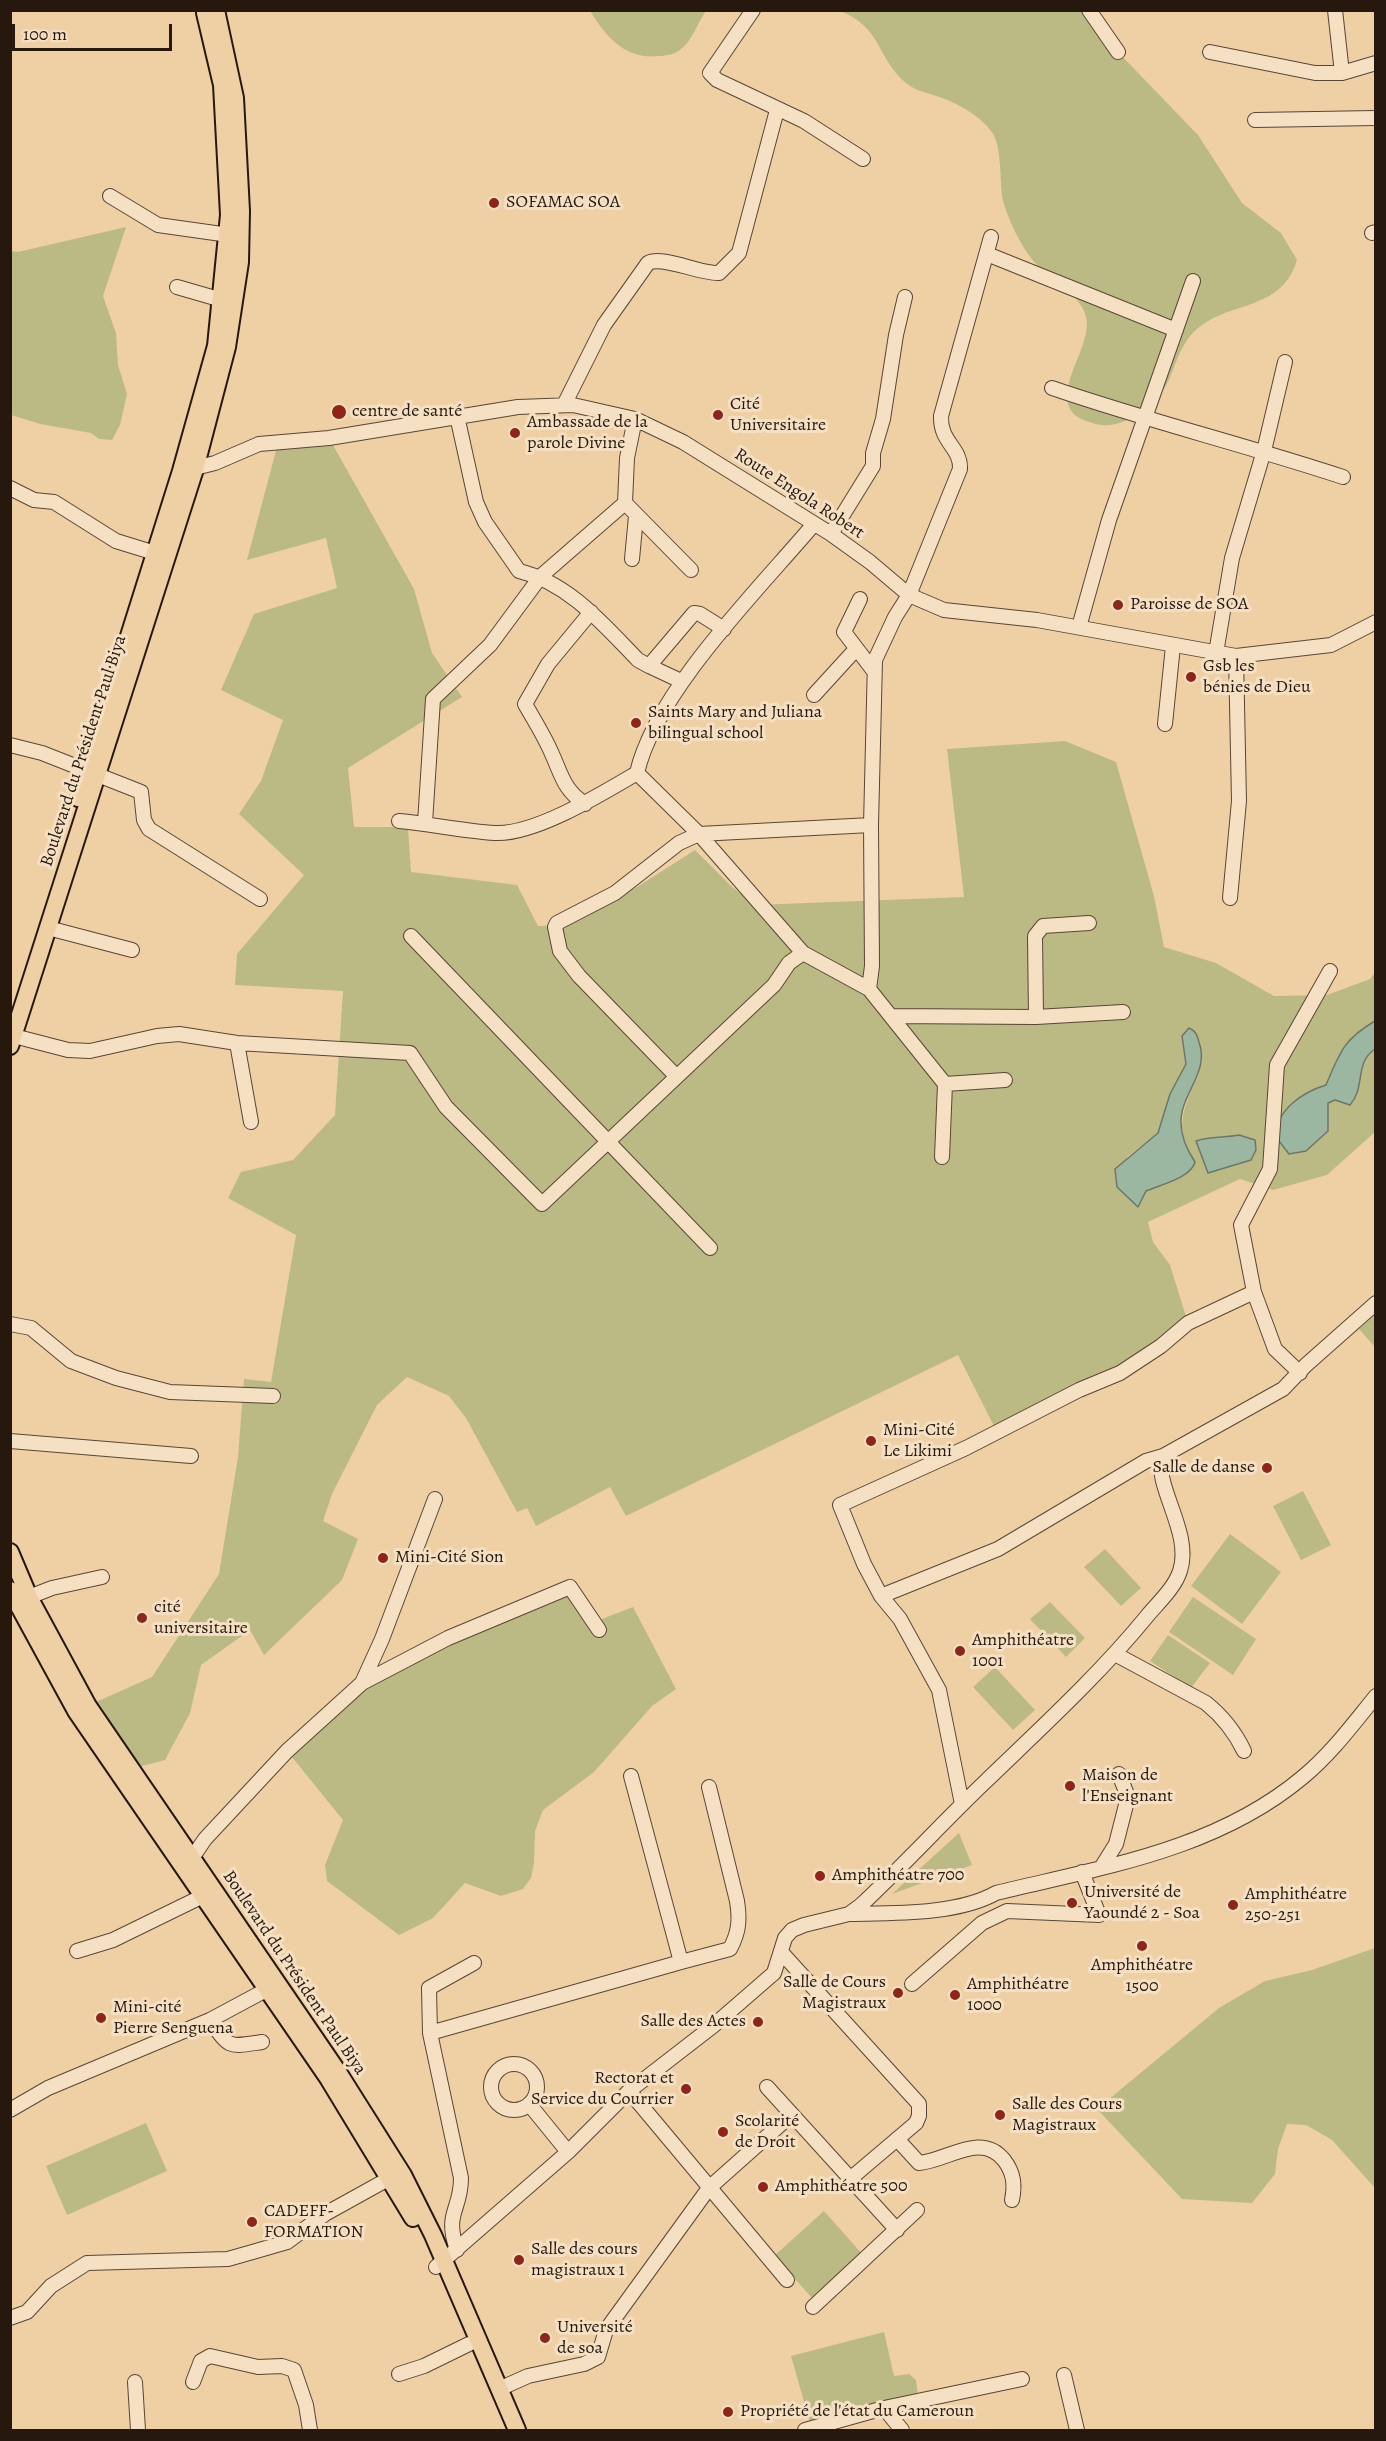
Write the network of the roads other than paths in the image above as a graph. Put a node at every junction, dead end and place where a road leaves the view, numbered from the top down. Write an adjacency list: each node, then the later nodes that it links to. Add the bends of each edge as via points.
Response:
1 (205, 10): 15 (main road, via 222,86)
2 (216, 10): 15 (main road, via 235,98)
3 (753, 10): 10 (street, via 710,73)
4 (1089, 10): 6 (street)
5 (1335, 10): 9 (street)
6 (1118, 52)
7 (1210, 52): 9 (street, via 1302,72)
8 (1376, 63): 9 (street)
9 (1342, 73)
10 (777, 110): 13 (street, via 804,121); 25 (street, via 739,253 719,273 658,261 648,263 604,325)
11 (1376, 118): 12 (street)
12 (1255, 120)
13 (863, 159)
14 (110, 196): 15 (street, via 158,225)
15 (234, 236): 21 (main road); 30 (main road, via 240,262 227,347)
16 (991, 237): 17 (street)
17 (987, 254): 22 (street); 41 (street, via 941,416 942,435 959,457 960,469)
18 (1193, 281): 22 (street)
19 (177, 287): 21 (street)
20 (905, 297): 36 (street, via 873,466)
21 (222, 300): 30 (main road, via 216,346)
22 (1176, 330): 28 (street)
23 (1285, 362): 29 (street)
24 (1052, 388): 28 (street)
25 (564, 405): 26 (street, Route Engola Robert); 27 (street, Route Engola Robert)
26 (457, 416): 30 (street, Route Engola Robert, via 329,438 259,444); 40 (street, via 476,502 485,522 519,571)
27 (635, 418): 33 (street); 35 (street, Route Engola Robert, via 703,454)
28 (1144, 419): 29 (street); 45 (street, via 1109,520)
29 (1264, 451): 31 (street); 49 (street, via 1232,558)
30 (188, 470): 37 (main road, Boulevard du Président Paul Biya); 58 (main road, Boulevard du Président Paul Biya)
31 (1343, 477)
32 (10, 488): 37 (street, via 24,497 54,502 116,541)
33 (624, 503): 34 (street); 40 (street)
34 (636, 516): 38 (street); 39 (street)
35 (814, 524): 36 (street, Route Engola Robert); 46 (street)
36 (831, 534): 41 (street, Route Engola Robert)
37 (155, 553): 58 (main road, Boulevard du Président Paul Biya)
38 (632, 559)
39 (691, 570)
40 (542, 576): 43 (street); 61 (street, via 490,645 433,699)
41 (909, 595): 45 (street, Route Engola Robert, via 944,610); 52 (street, via 895,617)
42 (860, 599): 48 (street, via 844,632)
43 (591, 612): 51 (street, via 638,660); 59 (street, via 548,664 525,704 552,753 562,782)
44 (1376, 622): 50 (street, Route Engola Robert, via 1331,645)
45 (1079, 627): 47 (street, Route Engola Robert)
46 (724, 629): 51 (street, via 694,613); 53 (street)
47 (1173, 646): 49 (street, Route Engola Robert); 55 (street)
48 (856, 649): 52 (street); 54 (street)
49 (1216, 653): 50 (street, Route Engola Robert)
50 (1236, 656): 64 (street, via 1239,801)
51 (649, 666): 53 (street)
52 (873, 670): 62 (street)
53 (681, 681): 57 (street, via 641,754)
54 (814, 696)
55 (1165, 724)
56 (10, 745): 58 (street)
57 (637, 772): 59 (street); 63 (street)
58 (92, 773): 65 (street, via 141,792 149,829); 67 (main road, Boulevard du Président Paul Biya); 73 (main road, Boulevard du Président Paul Biya)
59 (585, 804): 61 (street, via 552,819 504,832)
60 (399, 821): 61 (street)
61 (425, 823)
62 (871, 825): 63 (street); 72 (street)
63 (699, 834): 70 (street); 79 (street, via 679,843 615,893 555,927 560,951 579,976)
64 (1230, 898)
65 (260, 899)
66 (1089, 923): 76 (street, via 1043,926 1035,936)
67 (48, 927): 69 (street); 77 (main road, Boulevard du Président Paul Biya)
68 (411, 936): 83 (street)
69 (132, 950)
70 (802, 953): 72 (street); 79 (street, via 789,963 774,985)
71 (1329, 971): 86 (street, via 1276,1065 1270,1169 1241,1225)
72 (869, 989): 75 (street)
73 (10, 1007)
74 (1123, 1012): 76 (street)
75 (892, 1016): 76 (street); 81 (street)
76 (1036, 1017)
77 (12, 1039): 78 (street, via 90,1051 168,1034)
78 (237, 1043): 82 (street); 83 (street, via 410,1053 446,1107 542,1204)
79 (676, 1076): 83 (street)
80 (1005, 1080): 81 (street)
81 (945, 1084): 84 (street)
82 (251, 1122)
83 (606, 1141): 85 (street)
84 (942, 1157)
85 (710, 1248)
86 (1254, 1292): 89 (street, via 1275,1349); 98 (street, via 1188,1323 1120,1373 840,1505)
87 (1376, 1303): 89 (street)
88 (10, 1324): 90 (street, via 31,1328 71,1361 116,1378 170,1392)
89 (1300, 1373): 93 (street, via 1265,1401)
90 (273, 1396)
91 (10, 1441): 92 (street)
92 (191, 1456)
93 (1163, 1456): 98 (street, via 1146,1461 998,1549); 101 (street, via 1165,1486 1183,1541 1183,1560 1167,1592)
94 (435, 1499): 102 (street)
95 (10, 1552): 99 (main road, Boulevard du Président Paul Biya)
96 (102, 1577): 99 (street)
97 (10, 1590): 112 (main road, Boulevard du Président Paul Biya, via 75,1712)
98 (881, 1596): 108 (street, via 900,1619 939,1690)
99 (29, 1597): 109 (main road, Boulevard du Président Paul Biya, via 87,1706)
100 (599, 1630): 102 (street, via 570,1587 448,1638)
101 (1115, 1654): 104 (street, via 1206,1703 1238,1738); 108 (street)
102 (362, 1683): 109 (street, via 287,1751)
103 (1376, 1696): 110 (street, via 1324,1758 1269,1803 1192,1842)
104 (1244, 1751)
105 (1119, 1774): 110 (street, via 1128,1797 1116,1844)
106 (631, 1776): 116 (street)
107 (709, 1787): 116 (street, via 737,1901 738,1935 730,1949)
108 (962, 1804): 113 (street)
109 (192, 1858): 136 (main road, Boulevard du Président Paul Biya, via 338,2072 403,2175)
110 (1101, 1868): 111 (street)
111 (1082, 1872): 113 (street, via 996,1893 982,1901 908,1912); 118 (street, via 1099,1915 1007,1911 982,1923)
112 (203, 1896): 114 (street, via 114,1940); 119 (main road, Boulevard du Président Paul Biya)
113 (849, 1914): 115 (street, via 792,1930)
114 (77, 1951)
115 (780, 1952): 124 (street, via 774,1973); 128 (street, via 919,2104 916,2123)
116 (681, 1962): 121 (street)
117 (474, 1964): 121 (street, via 429,1988)
118 (912, 1984)
119 (266, 1990): 120 (street); 130 (main road, Boulevard du Président Paul Biya, via 328,2078)
120 (210, 2020): 122 (street, via 232,2046); 126 (street, via 48,2088)
121 (430, 2033): 136 (street, via 461,2178 461,2191 450,2220)
122 (262, 2042)
123 (767, 2087): 127 (street)
124 (629, 2091): 129 (street); 132 (street)
125 (529, 2104): 129 (street)
126 (10, 2110)
127 (791, 2115): 131 (street); 132 (street)
128 (897, 2139): 131 (street); 133 (street, via 919,2163 974,2146 986,2147 999,2154 1013,2176)
129 (568, 2152): 136 (street)
130 (390, 2178): 136 (main road, Boulevard du Président Paul Biya, via 425,2238); 139 (street, via 326,2214 300,2235 228,2259 87,2263 51,2286 27,2312)
131 (850, 2179): 135 (street)
132 (710, 2188): 137 (street); 146 (street, via 606,2330 598,2357 584,2364 528,2376)
133 (1012, 2200)
134 (916, 2210): 135 (street)
135 (897, 2230): 138 (street)
136 (446, 2259): 140 (main road, Boulevard du Président Paul Biya); 146 (main road, Boulevard du Président Paul Biya)
137 (787, 2280)
138 (813, 2307)
139 (10, 2318)
140 (469, 2344): 141 (street); 150 (main road, Boulevard du Président Paul Biya)
141 (399, 2374)
142 (1064, 2374): 154 (street)
143 (1022, 2379): 147 (street)
144 (135, 2382): 148 (street)
145 (193, 2382): 149 (street, via 195,2370 210,2356 294,2370)
146 (499, 2389): 151 (main road, Boulevard du Président Paul Biya)
147 (884, 2408): 152 (street); 153 (street)
148 (138, 2430)
149 (310, 2430)
150 (507, 2430)
151 (517, 2430)
152 (805, 2430)
153 (902, 2430)
154 (1077, 2430)

